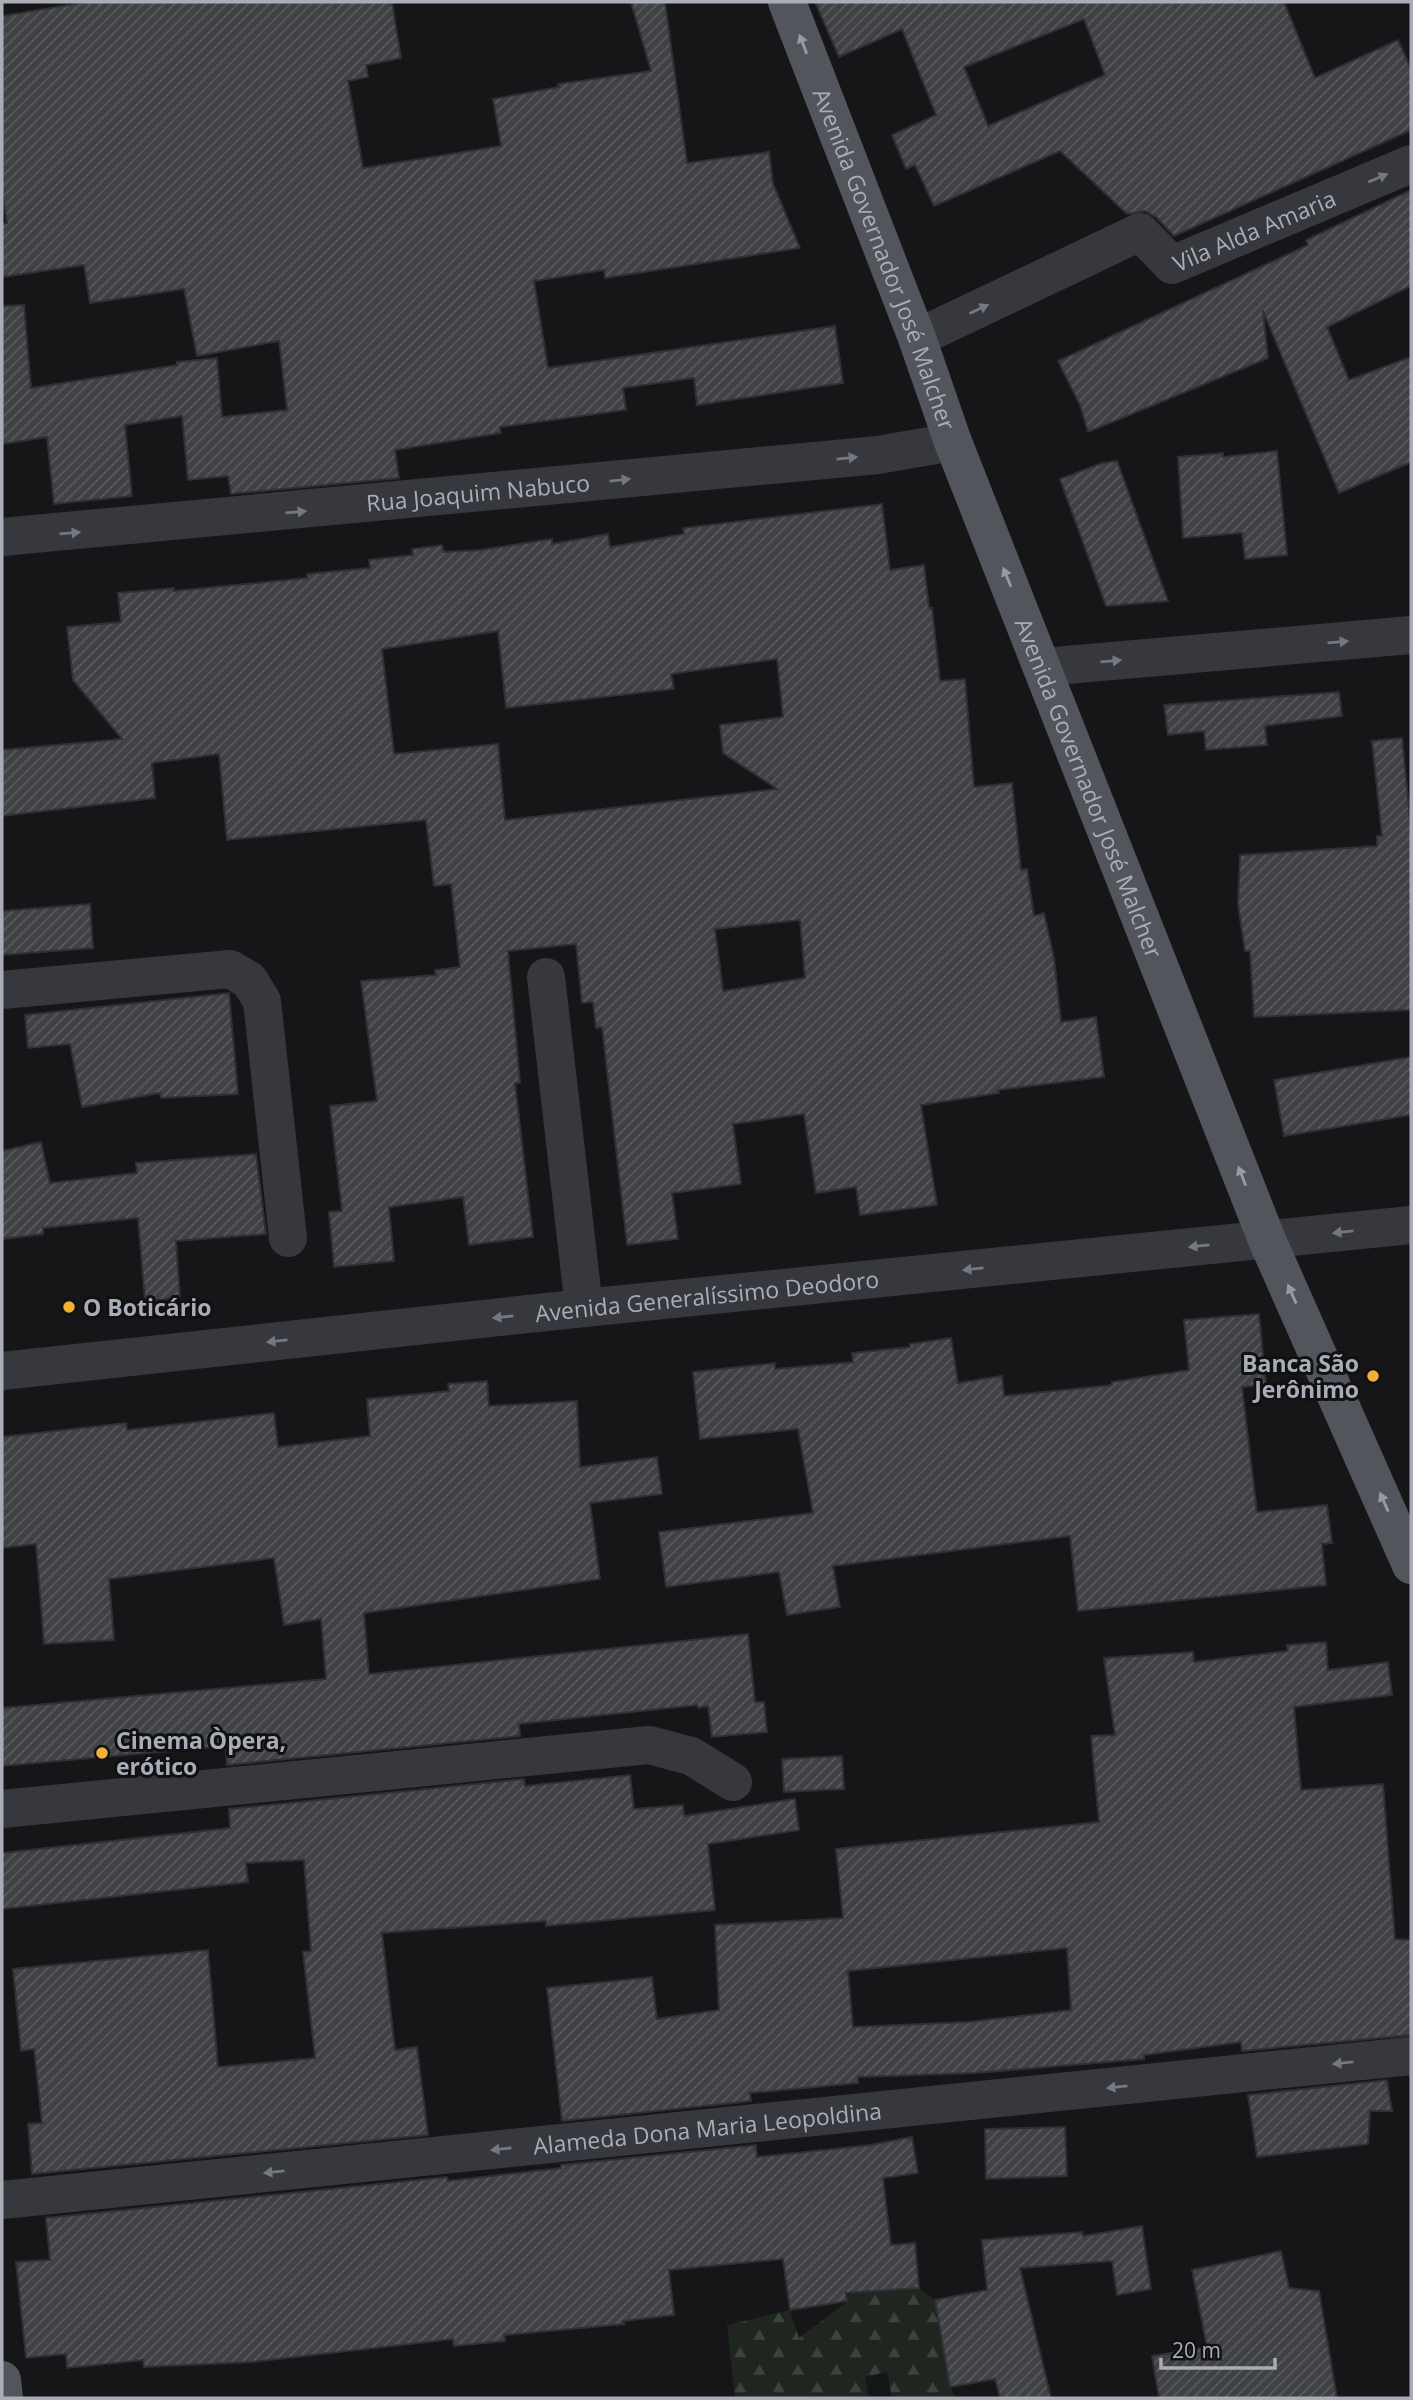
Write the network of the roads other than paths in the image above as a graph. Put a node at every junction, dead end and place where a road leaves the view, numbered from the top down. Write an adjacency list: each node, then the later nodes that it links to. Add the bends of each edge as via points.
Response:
1 (787, 2): 3 (main road, Avenida Governador José Malcher, one-way to 1)
2 (1411, 164): 3 (street, Vila Alda Amaria, one-way to 2, via 1140,232 1172,265)
3 (917, 338): 4 (main road, Avenida Governador José Malcher)
4 (953, 442): 5 (street, Rua Joaquim Nabuco, one-way to 4, via 864,457); 7 (main road, Avenida Governador José Malcher, one-way to 4)
5 (2, 537)
6 (1411, 635): 7 (street, one-way to 6)
7 (1043, 667): 12 (main road, Avenida Governador José Malcher, one-way to 7)
8 (546, 977): 13 (street)
9 (2, 990): 11 (street, via 230,969 249,980 262,1001)
10 (1411, 1225): 12 (street, Avenida Generalíssimo Deodoro, one-way to 12)
11 (288, 1238)
12 (1267, 1240): 13 (street, Avenida Generalíssimo Deodoro, one-way to 13); 15 (main road, Avenida Governador José Malcher, one-way to 12)
13 (584, 1308): 14 (street, Avenida Generalíssimo Deodoro, one-way to 14)
14 (2, 1371)
15 (1411, 1565)
16 (733, 1782): 17 (street, via 691,1756 649,1745)
17 (2, 1809)
18 (1411, 2056): 19 (street, Alameda Dona Maria Leopoldina, one-way to 19)
19 (2, 2200)
20 (2, 2380): 21 (main road)
21 (4, 2398)

